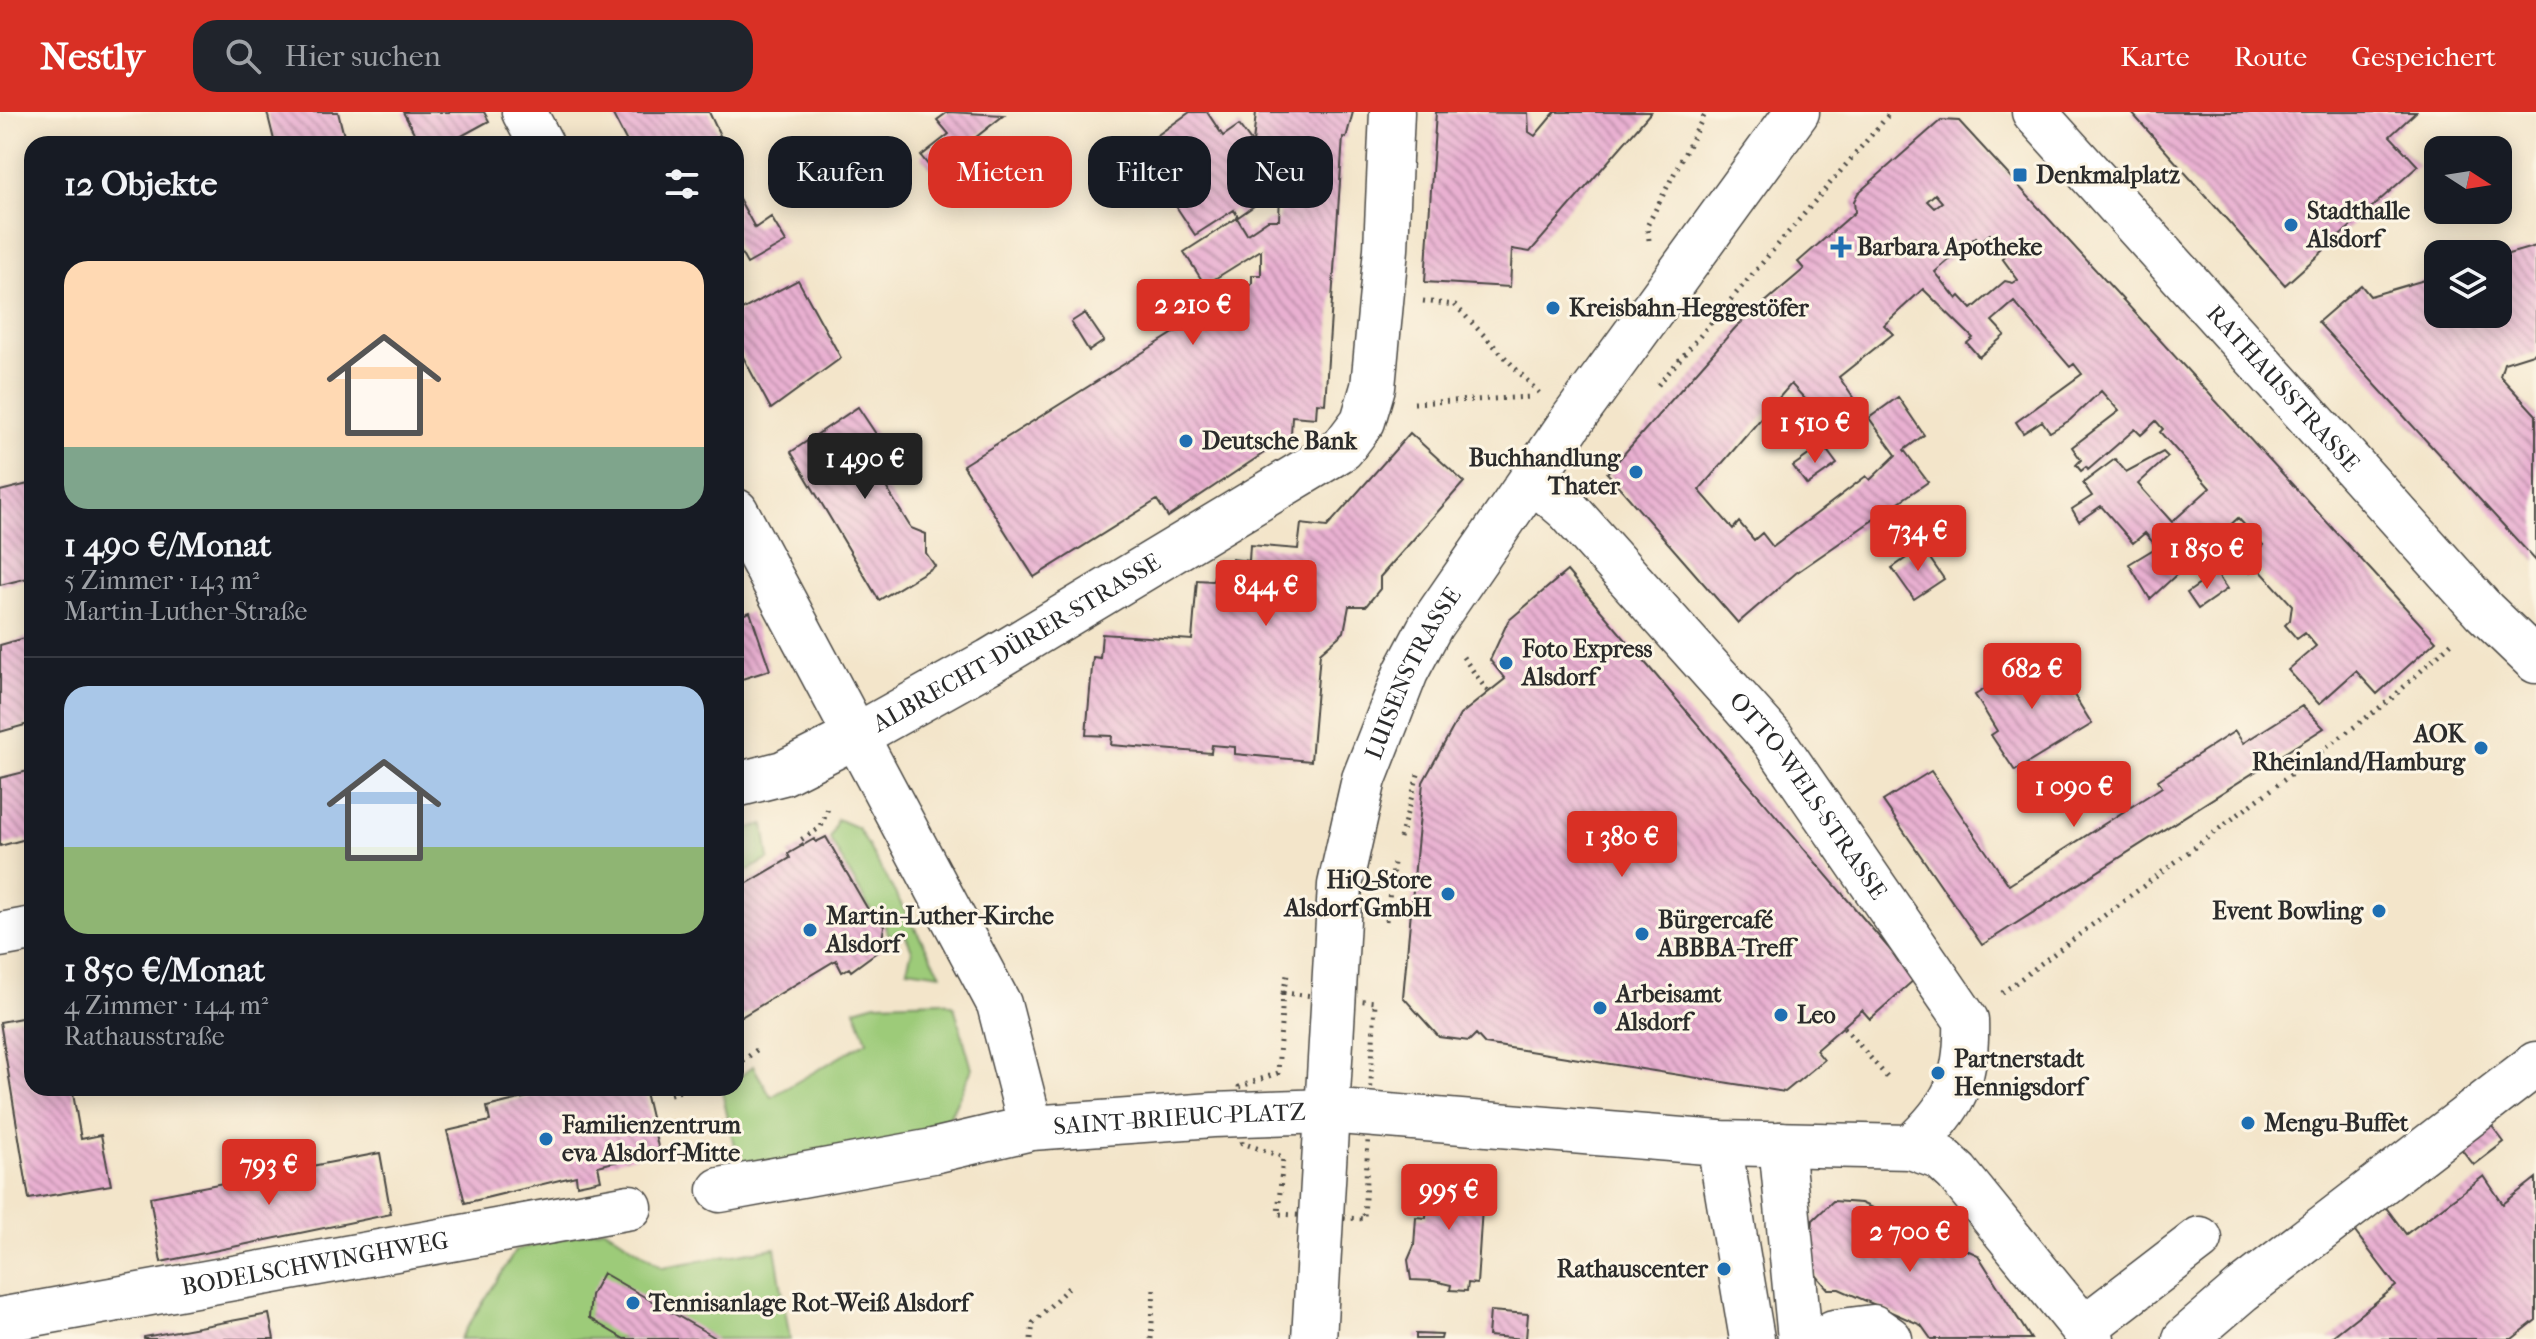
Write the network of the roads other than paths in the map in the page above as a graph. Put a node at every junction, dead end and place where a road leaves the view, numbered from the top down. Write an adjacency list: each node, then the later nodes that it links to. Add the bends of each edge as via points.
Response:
1 (1392, 112): 7 (street, ALBRECHT-DÜRER-STRASSE, via 1386,249 1368,404 1342,449)
2 (1797, 112): 4 (street, LUISENSTRASSE)
3 (2034, 112): 6 (street, RATHAUSSTRASSE, via 2484,611)
4 (1533, 480): 12 (street, LUISENSTRASSE, via 1431,625 1406,672 1364,779 1340,885); 16 (street, OTTO-WELS-STRASSE, via 1568,510 1772,738 1966,1020 1960,1088 1936,1124)
5 (744, 526): 7 (street)
6 (2536, 661)
7 (856, 736): 8 (street, ALBRECHT-DÜRER-STRASSE, via 783,773); 13 (street, via 999,1004)
8 (744, 783)
9 (24, 930): 10 (street)
10 (0, 935)
11 (2536, 1064): 27 (street)
12 (1327, 1111): 13 (street, SAINT-BRIEUC-PLATZ); 14 (street); 22 (street, LUISENSTRASSE)
13 (1031, 1128): 17 (street)
14 (1719, 1143): 15 (street); 23 (street)
15 (1781, 1144): 16 (street); 24 (street)
16 (1911, 1147): 21 (street, via 1941,1158 1957,1173)
17 (720, 1190)
18 (630, 1207): 20 (street, BODELSCHWINGHWEG)
19 (2200, 1239): 21 (street)
20 (0, 1320)
21 (2088, 1333)
22 (1314, 1339)
23 (1752, 1339)
24 (1800, 1339)
25 (1829, 1339): 26 (street, via 1834,1332 1873,1327)
26 (1890, 1339)
27 (2185, 1339)

